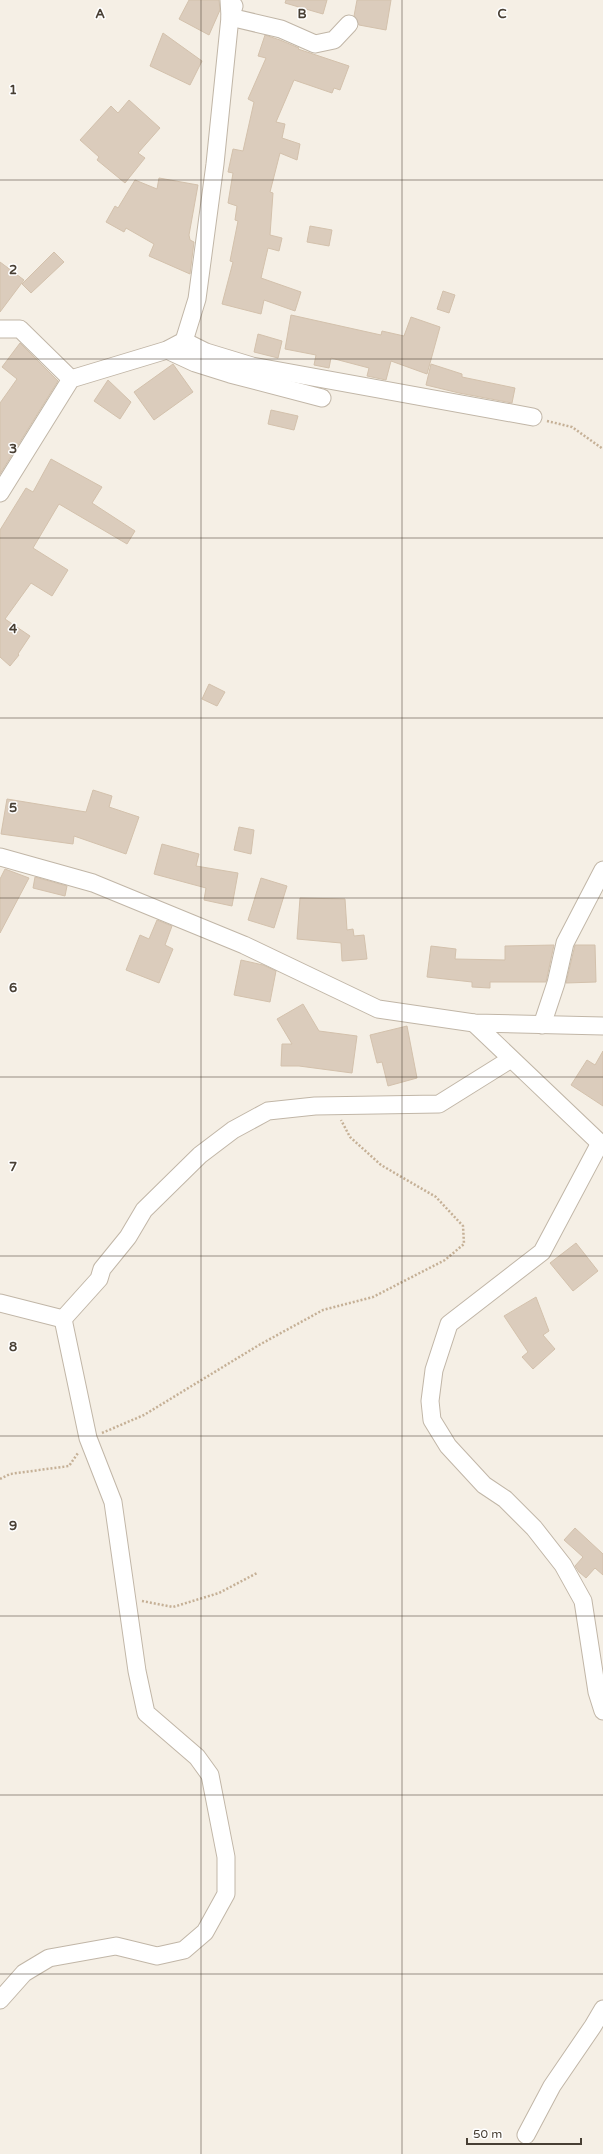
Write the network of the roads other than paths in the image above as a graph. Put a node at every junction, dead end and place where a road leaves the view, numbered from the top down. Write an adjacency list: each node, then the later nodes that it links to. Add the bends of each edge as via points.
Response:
1 (236, 0): 2 (street)
2 (230, 8): 3 (street, via 315,44 334,40); 5 (street, via 215,164 197,299)
3 (349, 24)
4 (0, 329): 7 (street, via 20,329)
5 (184, 341): 6 (street); 9 (street, via 206,352 252,366)
6 (167, 350): 7 (street); 8 (street, via 195,363 230,374)
7 (71, 379): 10 (street)
8 (322, 398)
9 (533, 418)
10 (0, 493)
11 (0, 857): 13 (street, via 93,883 244,945 378,1009)
12 (603, 870): 14 (street, via 565,943 556,983)
13 (474, 1023): 14 (street); 16 (street)
14 (542, 1025): 15 (street)
15 (603, 1026)
16 (512, 1059): 17 (street); 19 (street, via 439,1104 334,1106 268,1111 234,1130 200,1155 144,1210 128,1237 102,1269 99,1280)
17 (601, 1144): 20 (street, via 542,1252 449,1324 434,1370 430,1401 432,1420 448,1446 484,1485 505,1499 534,1528 563,1565 583,1601 597,1692)
18 (0, 1303): 19 (street)
19 (63, 1319): 21 (street, via 88,1438 113,1502 146,1713 197,1757 210,1775 226,1857 226,1894 205,1932 184,1950 157,1956 116,1946 49,1958 24,1973)
20 (603, 1712)
21 (0, 2000)
22 (603, 2009): 23 (street, via 552,2086)
23 (526, 2135)

